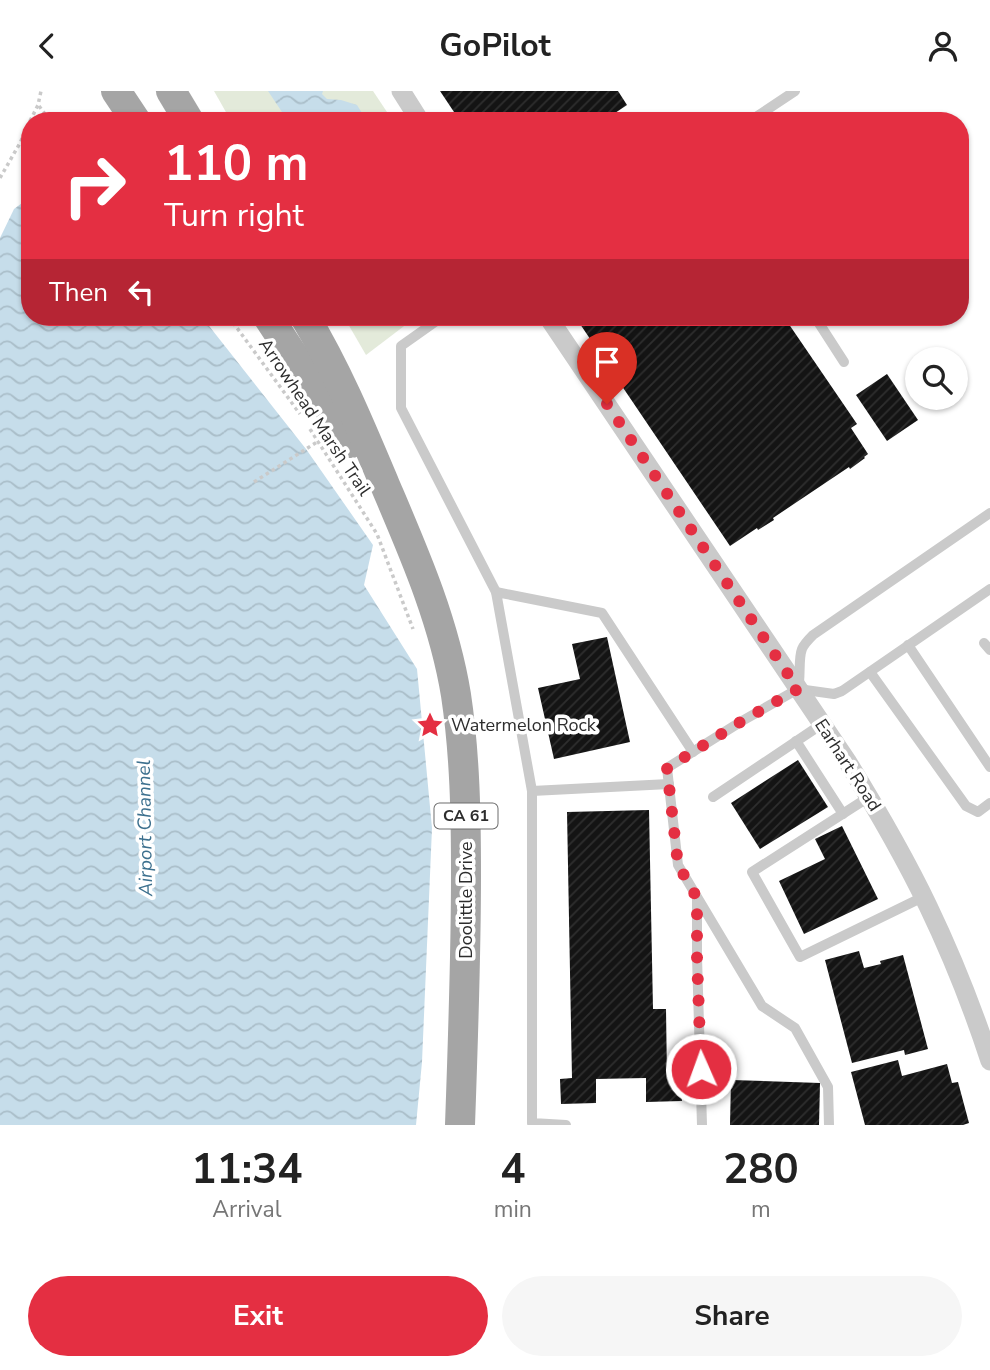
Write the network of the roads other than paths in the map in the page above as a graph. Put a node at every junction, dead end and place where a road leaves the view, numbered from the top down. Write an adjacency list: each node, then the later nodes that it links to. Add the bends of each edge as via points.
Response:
1 (116, 91): 5 (main road)
2 (171, 91): 6 (main road)
3 (401, 91): 7 (street)
4 (795, 91): 8 (lane)
5 (130, 112)
6 (184, 112)
7 (414, 112)
8 (764, 112)
9 (273, 326): 16 (main road, Doolittle Drive / CA 61)
10 (310, 326): 16 (main road, Doolittle Drive / CA 61, via 356,418)
11 (429, 326): 18 (lane, via 401,346 401,408)
12 (554, 326): 21 (street, Earhart Road)
13 (821, 326): 14 (lane)
14 (844, 362)
15 (990, 513): 21 (lane, via 813,635 802,648)
16 (388, 525): 35 (main road, Doolittle Drive / CA 61, via 426,582 443,634 463,751 466,943)
17 (990, 589): 19 (lane)
18 (496, 592): 24 (lane, via 602,613); 27 (lane)
19 (908, 645): 20 (lane); 25 (lane)
20 (870, 672): 21 (lane, via 834,694); 30 (lane, via 966,806 978,812)
21 (798, 689): 22 (street, Earhart Road); 24 (lane)
22 (822, 724): 23 (lane); 29 (street, Earhart Road)
23 (796, 741): 28 (lane); 31 (lane)
24 (693, 752): 26 (lane, via 667,768)
25 (990, 767)
26 (670, 784): 27 (lane); 33 (lane, via 678,865)
27 (532, 791): 36 (lane, via 532,1123)
28 (713, 797)
29 (869, 797): 31 (lane); 32 (street, Earhart Road)
30 (990, 803)
31 (843, 814): 32 (lane, via 752,872 800,957)
32 (923, 897): 34 (street, Earhart Road)
33 (697, 898): 37 (lane); 38 (lane, via 762,1006 795,1028 828,1087)
34 (990, 1061)
35 (460, 1125)
36 (566, 1125)
37 (702, 1125)
38 (829, 1125)

